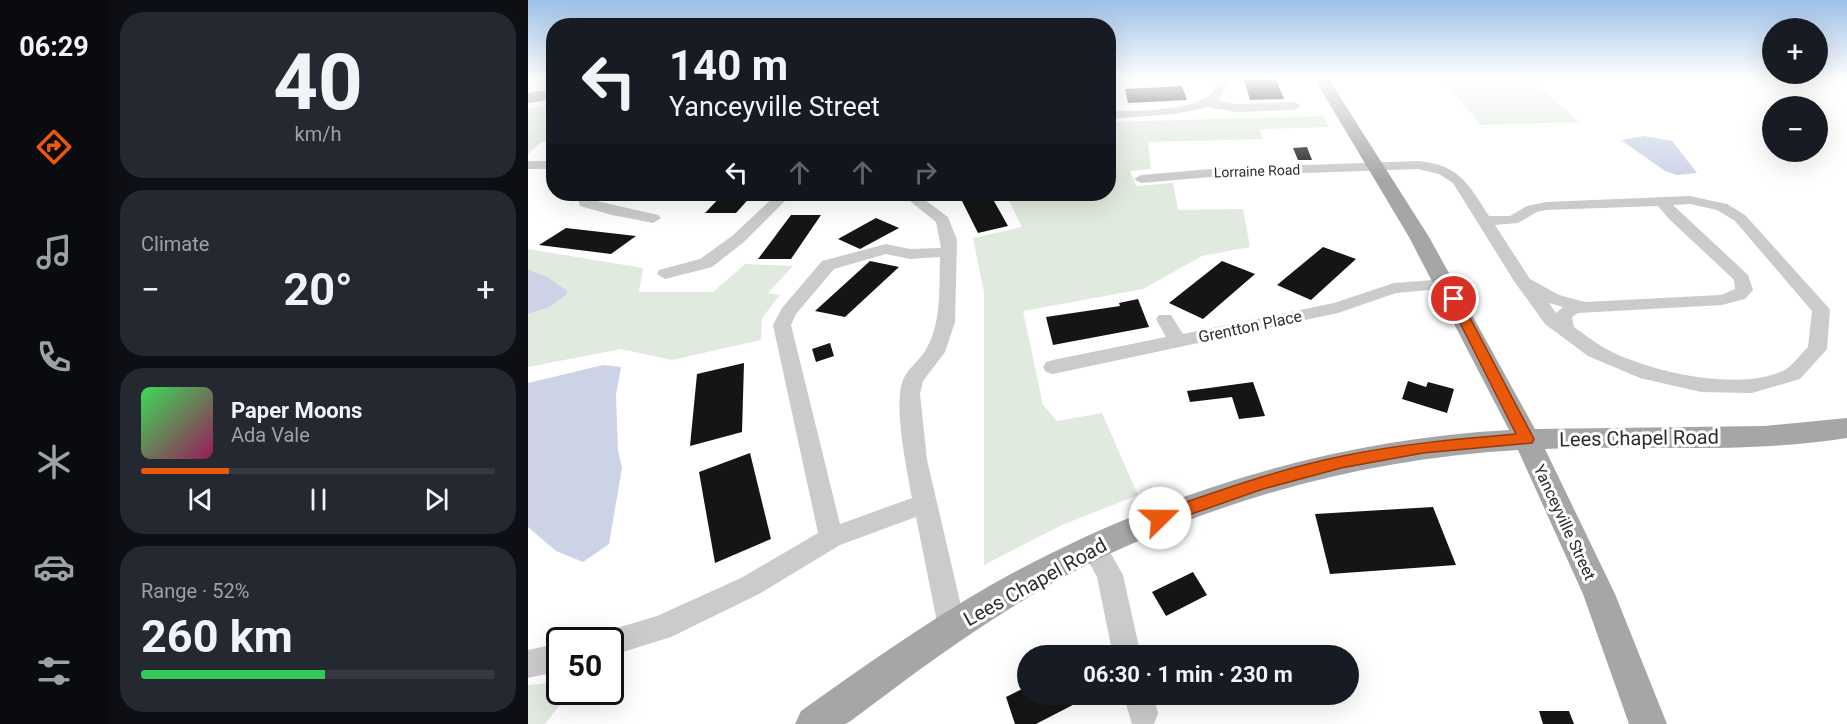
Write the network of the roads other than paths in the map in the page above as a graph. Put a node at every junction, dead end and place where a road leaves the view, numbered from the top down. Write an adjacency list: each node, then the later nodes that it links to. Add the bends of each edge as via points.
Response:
1 (1151, 112): 3 (street)
2 (1342, 112): 6 (main road, Yanceyville Street)
3 (1116, 114)
4 (528, 165): 5 (street)
5 (546, 165)
6 (1374, 167): 7 (street, Lorraine Road); 8 (street, Lorraine Road); 9 (main road, Yanceyville Street)
7 (1433, 167): 9 (street, via 1403,172); 15 (street, via 1458,180)
8 (1141, 179)
9 (1388, 188): 19 (main road, Yanceyville Street)
10 (584, 201): 14 (street, via 612,211)
11 (778, 201): 17 (street, via 706,263)
12 (917, 201): 16 (street, via 943,220)
13 (1662, 201): 15 (street, via 1538,207 1513,220); 20 (street, via 1735,271 1744,290 1722,300); 22 (street, via 1710,203 1740,218 1821,310 1832,337 1827,361 1800,379 1779,385 1704,384 1622,361)
14 (653, 218)
15 (1484, 221): 18 (street)
16 (948, 252): 27 (street, via 946,322 935,352 913,380 910,394 916,460); 28 (street, via 910,254 886,249 828,265 788,312 782,325)
17 (666, 274)
18 (1523, 281): 20 (street, via 1554,299); 22 (street, via 1539,308)
19 (1446, 284): 23 (street, Grentton Place, via 1394,288 1338,308); 26 (main road, Yanceyville Street)
20 (1583, 307): 22 (street, via 1563,315)
21 (1165, 319): 23 (street)
22 (1566, 330)
23 (1177, 341): 24 (street, Grentton Place)
24 (1053, 367)
25 (1847, 428): 26 (main road, Lees Chapel Road, via 1771,436)
26 (1526, 439): 29 (main road, Lees Chapel Road, via 1423,447 1302,471 1181,510); 36 (main road, Yanceyville Street, via 1599,594)
27 (926, 503): 28 (street); 30 (street)
28 (831, 538): 31 (street, via 750,586 661,628)
29 (1094, 548): 30 (main road, Lees Chapel Road); 32 (street, via 1110,575)
30 (952, 627): 35 (main road, Lees Chapel Road)
31 (624, 639)
32 (1125, 645)
33 (546, 660): 34 (street)
34 (528, 664)
35 (814, 724)
36 (1648, 724)

